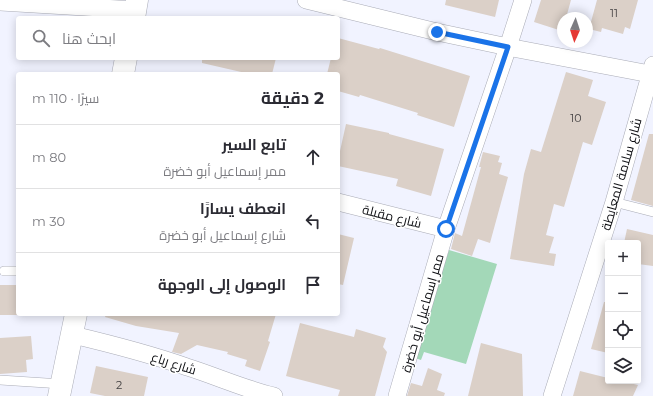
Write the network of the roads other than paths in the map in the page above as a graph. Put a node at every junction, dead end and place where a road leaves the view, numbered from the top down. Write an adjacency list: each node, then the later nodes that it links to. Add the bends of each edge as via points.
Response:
1 (306, 0): 5 (street)
2 (523, 0): 5 (street, ممر إسماعيل أبو خضرة)
3 (0, 2): 4 (street)
4 (136, 9)
5 (508, 47): 7 (street); 12 (street, ممر إسماعيل أبو خضرة)
6 (126, 60): 8 (street)
7 (652, 70): 10 (street, شارع سلامة المعايطة)
8 (123, 72)
9 (340, 202): 12 (street, شارع مقبلة)
10 (614, 202): 11 (lane); 20 (street, شارع سلامة المعايطة)
11 (653, 212)
12 (446, 229): 19 (street, ممر إسماعيل أبو خضرة)
13 (4, 271): 14 (lane)
14 (16, 271)
15 (75, 324): 17 (street); 18 (street, شارع رباع, via 125,348)
16 (0, 380): 17 (lane)
17 (60, 390)
18 (274, 396)
19 (397, 396)
20 (552, 396)

